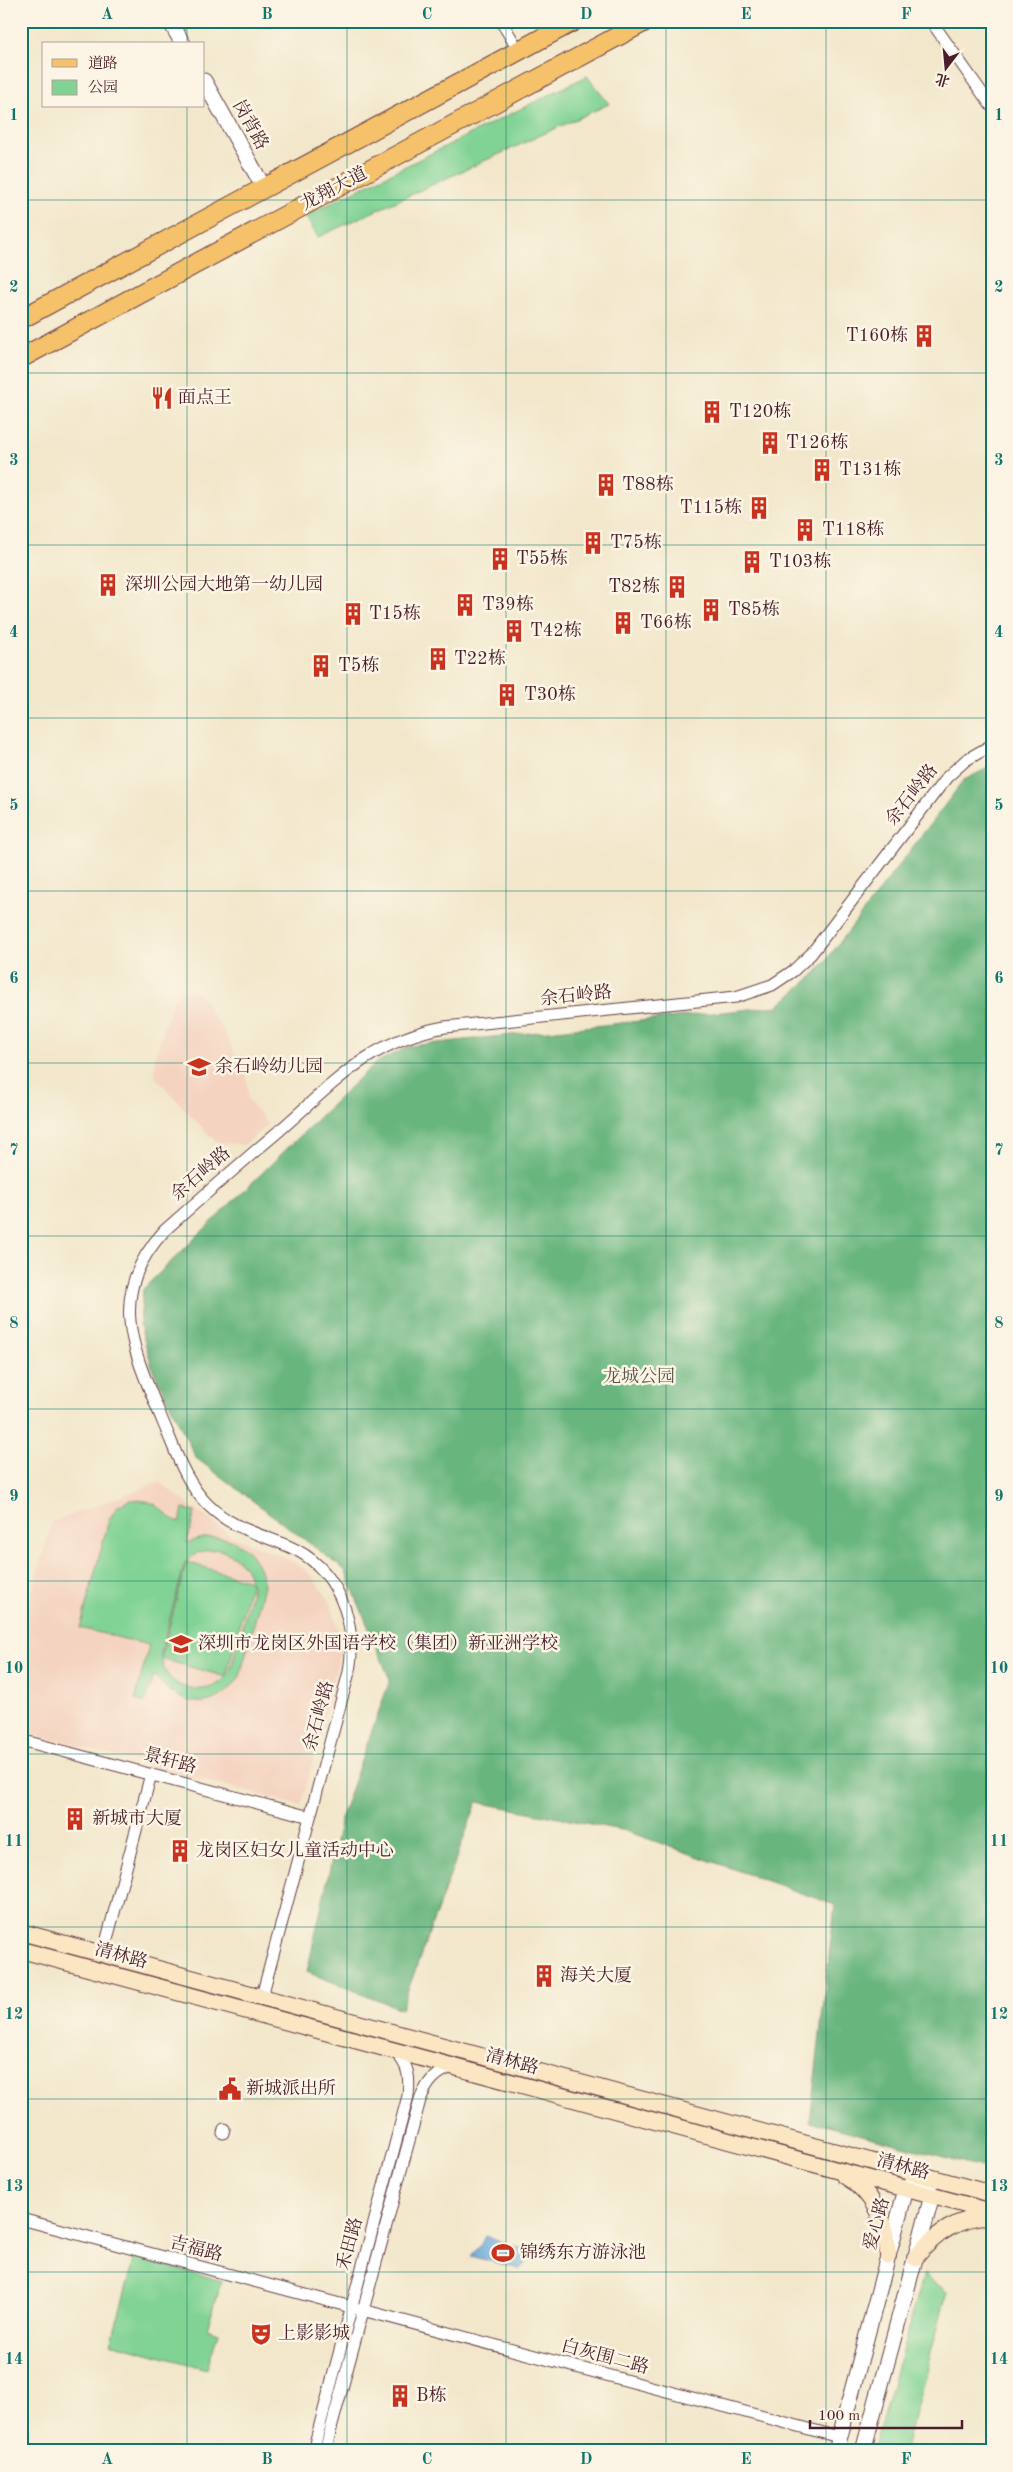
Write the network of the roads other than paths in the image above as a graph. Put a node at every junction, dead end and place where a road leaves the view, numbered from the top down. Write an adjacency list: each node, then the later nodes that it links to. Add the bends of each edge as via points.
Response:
1 (170, 21): 6 (street)
2 (501, 21): 7 (street)
3 (574, 21): 7 (main road, 龙翔大道)
4 (646, 21): 12 (main road, 龙翔大道)
5 (931, 21): 9 (street)
6 (182, 42)
7 (519, 51): 10 (main road, 龙翔大道)
8 (205, 83): 10 (street, 岗背路)
9 (992, 107)
10 (264, 188): 11 (main road, 龙翔大道)
11 (21, 320)
12 (21, 358)
13 (992, 745): 16 (street, 余石岭路, via 966,760 947,777 811,954 783,978 760,990 736,997 445,1027 395,1041 351,1068 165,1230 149,1249 137,1272 130,1296 130,1334 136,1358 185,1476 208,1504 232,1523 247,1532 289,1546 310,1560 332,1582 346,1610 352,1635 351,1660)
14 (21, 1740): 15 (street, 景轩路)
15 (151, 1774): 16 (street, 景轩路); 19 (street)
16 (310, 1817): 20 (street, 余石岭路)
17 (21, 1932): 19 (main road, 清林路)
18 (21, 1950): 21 (main road, 清林路)
19 (103, 1954): 20 (main road, 清林路)
20 (262, 1996): 24 (main road, 清林路)
21 (394, 2050): 22 (main road, 清林路); 33 (street, 禾田路, via 404,2060 408,2071 408,2096)
22 (454, 2067): 23 (main road, 清林路); 33 (street, 禾田路, via 442,2070 432,2078 420,2100)
23 (832, 2169): 25 (main road, 清林路); 31 (main road, via 853,2181 873,2203 884,2227)
24 (923, 2175): 25 (street, 爱心路); 26 (main road, 清林路); 27 (street)
25 (906, 2189): 27 (main road, 清林路); 31 (street, 爱心路)
26 (992, 2194)
27 (932, 2196): 28 (main road, 清林路); 32 (street)
28 (992, 2212)
29 (992, 2217): 32 (main road, via 966,2220 949,2228 924,2246)
30 (21, 2219): 33 (street, 吉福路)
31 (888, 2256): 34 (street, 爱心路)
32 (915, 2258): 35 (street)
33 (357, 2310): 34 (street, 白灰围二路); 36 (street, 禾田路); 37 (street, 禾田路)
34 (838, 2444)
35 (868, 2450)
36 (313, 2451)
37 (325, 2451)

